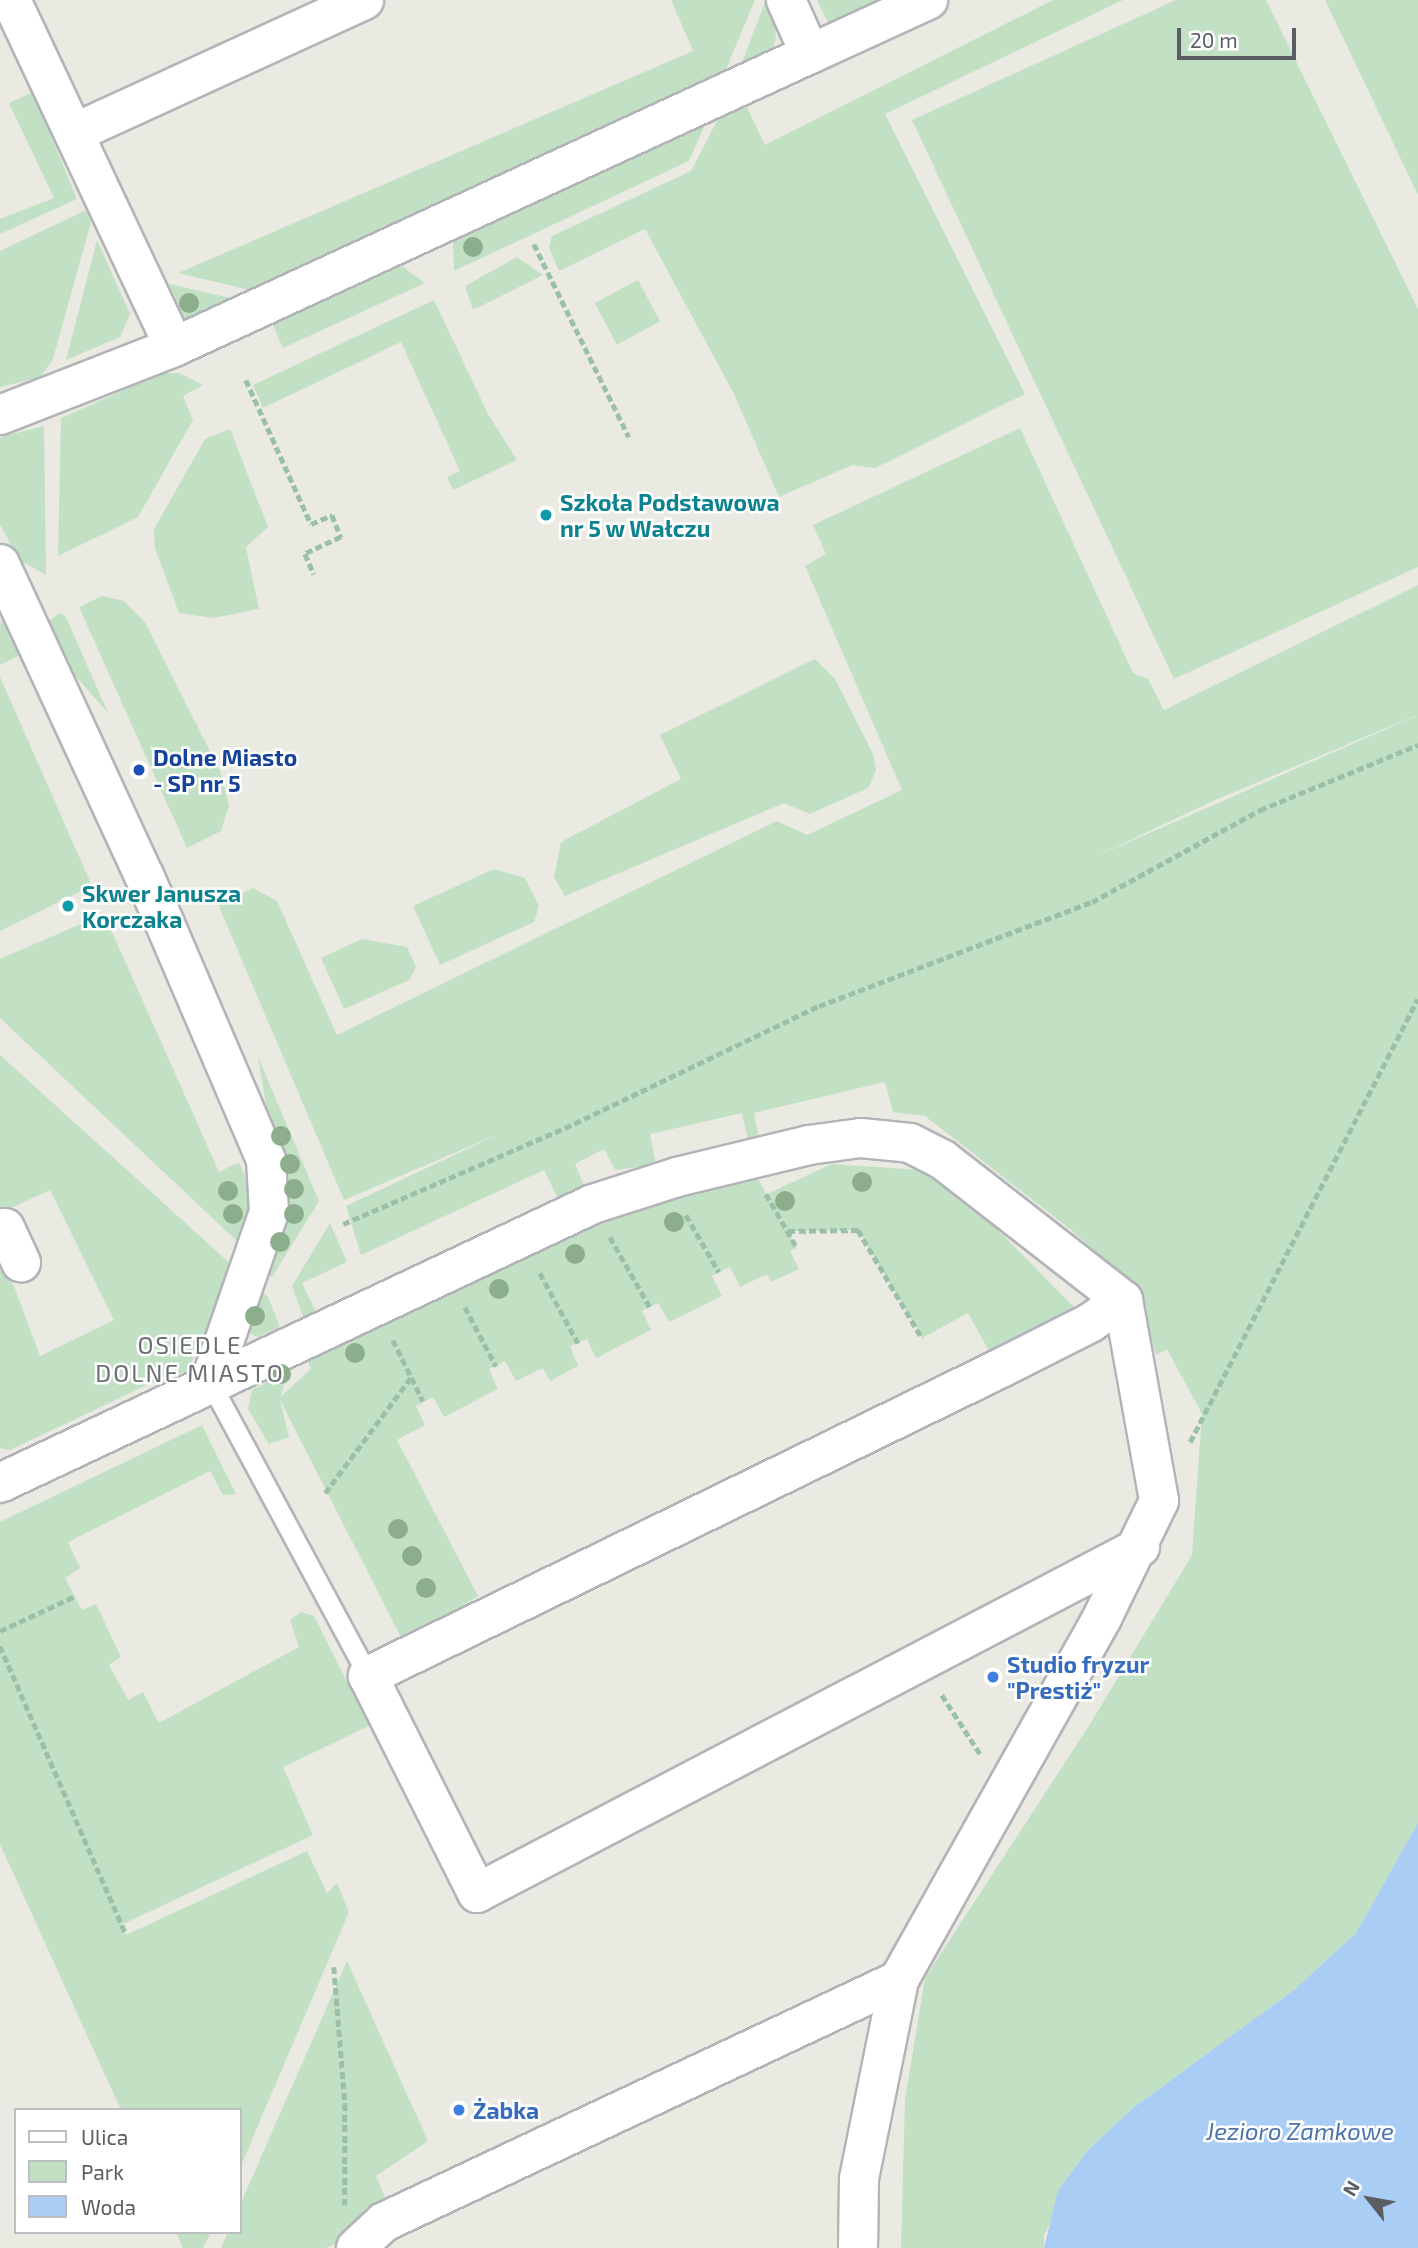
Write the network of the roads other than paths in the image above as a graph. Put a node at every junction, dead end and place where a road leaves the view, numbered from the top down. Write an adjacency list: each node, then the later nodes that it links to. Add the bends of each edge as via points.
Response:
1 (11, 0): 6 (street)
2 (364, 0): 6 (street)
3 (786, 0): 5 (street)
4 (928, 0): 5 (street)
5 (810, 54): 7 (street)
6 (74, 133): 7 (street)
7 (174, 347): 8 (street)
8 (0, 415)
9 (0, 564): 13 (street, via 144,875 266,1160 269,1212)
10 (0, 1230): 11 (street, via 5,1228)
11 (21, 1262)
12 (1122, 1300): 13 (street, via 943,1160 910,1143 861,1138 759,1157 593,1204); 15 (street, via 1158,1502); 16 (street, via 1090,1323 999,1369)
13 (210, 1382): 14 (street); 16 (lane)
14 (0, 1483)
15 (1140, 1547): 16 (street, via 477,1893); 17 (street)
16 (368, 1676)
17 (899, 1980): 18 (street, via 384,2222); 19 (street, via 859,2179)
18 (350, 2231)
19 (856, 2247)

